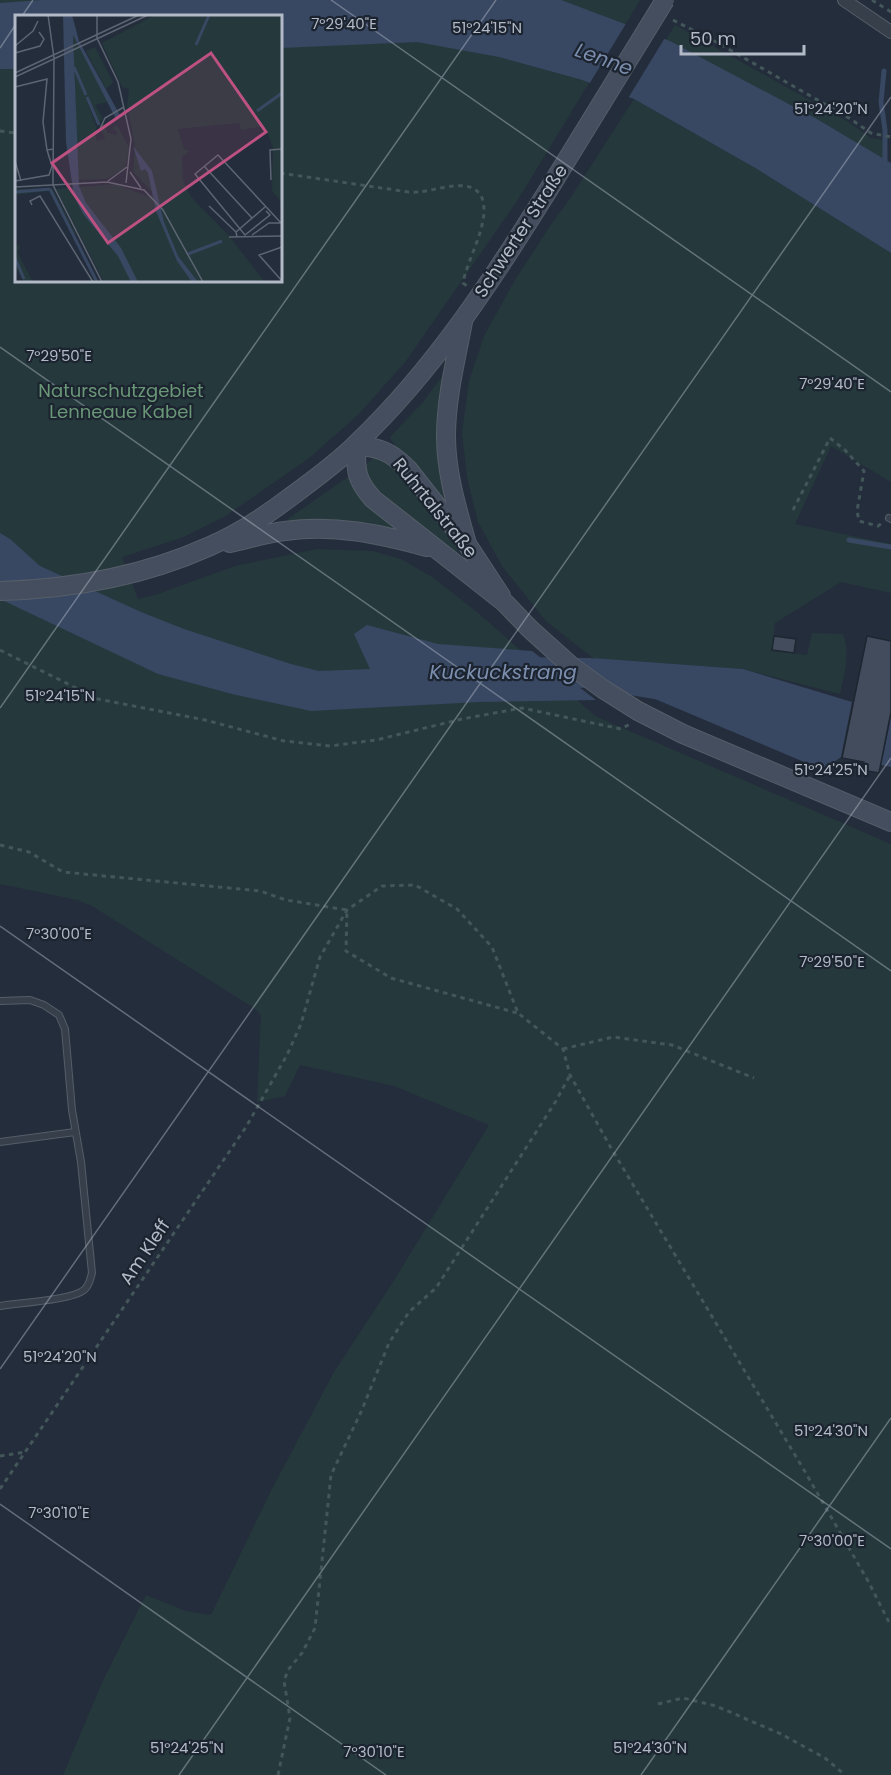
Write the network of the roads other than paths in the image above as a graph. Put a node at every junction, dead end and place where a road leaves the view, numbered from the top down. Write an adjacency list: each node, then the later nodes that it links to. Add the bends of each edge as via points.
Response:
1 (664, 0): 4 (main road, Schwerter Straße, bridge, via 535,212)
2 (844, 0): 3 (street)
3 (891, 32)
4 (464, 317): 5 (main road, Schwerter Straße, via 405,392); 6 (main road, via 446,434 451,480)
5 (356, 445): 6 (main road, Ruhrtalstraße, via 381,448 399,460); 7 (main road, Schwerter Straße, via 273,510); 8 (main road, Ruhrtalstraße, via 356,473 365,491)
6 (467, 544): 10 (main road, Ruhrtalstraße)
7 (208, 547): 8 (main road, via 317,528 364,531); 9 (main road, via 138,572 99,581)
8 (437, 550): 10 (main road, Ruhrtalstraße)
9 (0, 591)
10 (505, 603): 11 (main road, Ruhrtalstraße, via 570,664 641,713)
11 (891, 822)
12 (0, 1000): 13 (lane, via 30,1000 59,1016 65,1029)
13 (75, 1132): 14 (lane); 15 (lane, via 92,1273 89,1284 82,1292 61,1298)
14 (0, 1142)
15 (0, 1306)

